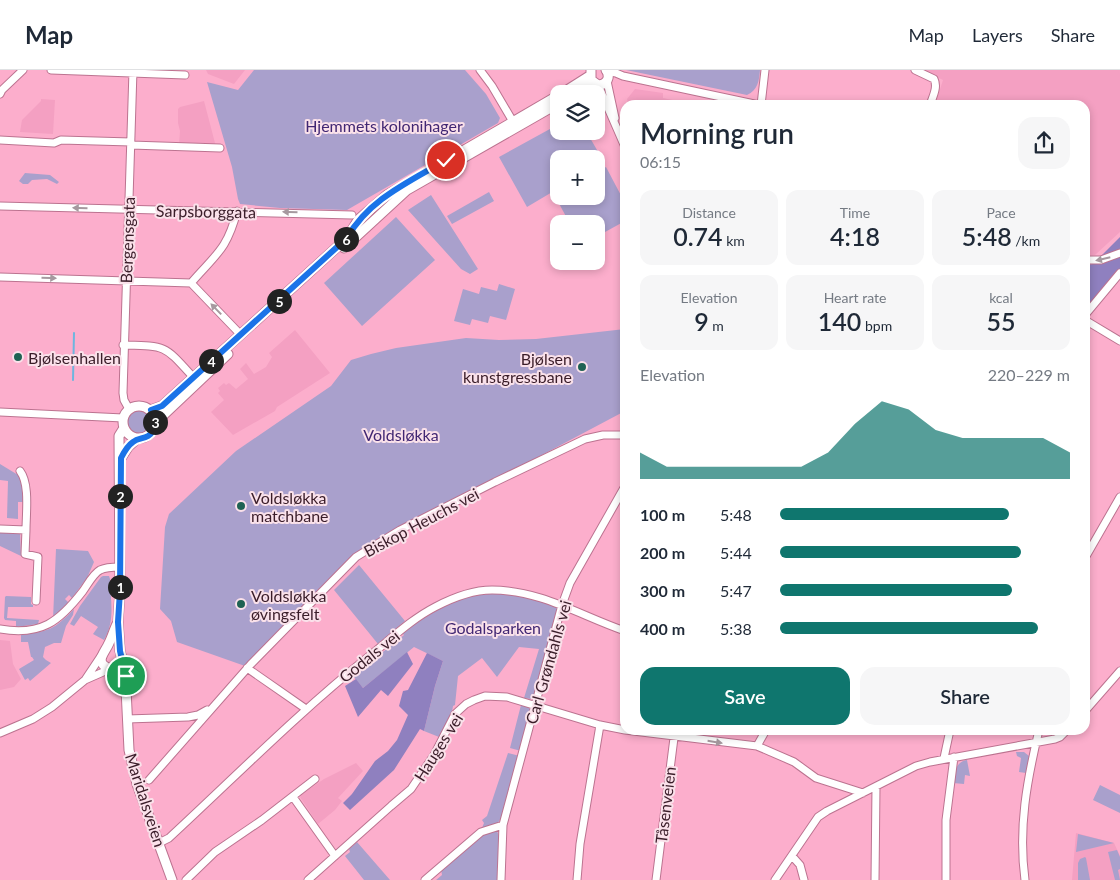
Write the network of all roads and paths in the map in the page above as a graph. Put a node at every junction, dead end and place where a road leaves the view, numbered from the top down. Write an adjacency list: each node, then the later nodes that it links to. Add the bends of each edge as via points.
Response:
1 (24, 70): 12 (street)
2 (51, 70): 6 (street)
3 (480, 70): 19 (street)
4 (765, 70): 14 (street)
5 (916, 70): 15 (street, via 936,81)
6 (133, 72): 7 (street); 22 (street, Bergensgata)
7 (185, 75)
8 (607, 75): 9 (main road, via 605,83); 13 (street); 18 (street)
9 (593, 76): 10 (main road); 11 (main road); 18 (street)
10 (576, 85)
11 (584, 85)
12 (1, 91)
13 (736, 100)
14 (761, 100)
15 (932, 100)
16 (550, 101): 19 (main road)
17 (550, 107): 19 (main road)
18 (615, 121): 20 (street)
19 (514, 124): 27 (main road, via 387,195); 28 (main road, via 408,190)
20 (620, 134)
21 (0, 140): 22 (street)
22 (131, 144): 23 (street); 25 (street, Bergensgata)
23 (220, 148)
24 (0, 206): 25 (street, Sarpsborggata, one-way to 24)
25 (129, 209): 26 (street, Sarpsborggata); 33 (street, Bergensgata)
26 (237, 211): 27 (street, Sarpsborggata, one-way to 26); 34 (street, via 232,231 221,251)
27 (358, 216): 28 (street); 37 (main road, via 347,238)
28 (366, 228): 45 (main road)
29 (1120, 253): 30 (street, one-way to 30)
30 (1090, 260)
31 (1120, 273): 35 (street)
32 (0, 277): 33 (street, one-way to 33)
33 (126, 281): 34 (street); 39 (street, Bergensgata)
34 (191, 283): 37 (street, one-way to 34)
35 (1090, 310)
36 (1090, 323): 38 (street)
37 (241, 335): 40 (main road)
38 (1120, 341)
39 (123, 345): 40 (street, via 154,346 167,350); 41 (street, Bergensgata, via 123,394)
40 (193, 377): 42 (main road, via 162,406)
41 (129, 409): 42 (main road, via 138,405); 44 (main road)
42 (151, 410): 45 (main road)
43 (0, 412): 44 (street)
44 (123, 418): 46 (main road)
45 (155, 423): 48 (main road, via 149,435)
46 (124, 428): 48 (main road, via 129,435); 49 (main road, via 119,436)
47 (620, 435): 65 (street, Biskop Heuchs vei, via 585,439 400,530 356,557)
48 (138, 438): 49 (main road)
49 (121, 458): 56 (main road)
50 (20, 471): 54 (street, via 26,484)
51 (620, 495): 58 (street, Carl Grøndahls vei, via 570,583)
52 (1120, 497): 55 (street)
53 (0, 529): 54 (street)
54 (26, 530): 57 (street, via 25,554 38,557)
55 (1090, 549)
56 (120, 567): 59 (main road); 60 (street, via 98,571 55,622 30,630)
57 (36, 601)
58 (562, 605): 61 (street, Godals vei); 70 (street, Carl Grøndahls vei); 72 (street, Godals vei, via 505,590 474,592 454,598 419,616)
59 (118, 622): 62 (main road); 63 (main road)
60 (0, 629)
61 (620, 630)
62 (104, 652): 63 (main road, via 114,648); 64 (main road, via 103,664); 67 (street)
63 (121, 656): 64 (main road, via 119,666); 68 (main road, Maridalsveien)
64 (112, 668): 67 (street); 68 (main road, Maridalsveien)
65 (247, 668): 71 (street, Biskop Heuchs vei); 72 (street)
66 (1120, 671): 69 (street)
67 (85, 680): 76 (street, via 43,713)
68 (126, 689): 73 (main road, Maridalsveien)
69 (1090, 705)
70 (536, 706): 74 (street, Hauges vei); 92 (street, Carl Grøndahls vei); 94 (street, Hauges vei, via 497,695 466,704 455,714 411,790)
71 (210, 709): 73 (street, via 198,715); 88 (street, Biskop Heuchs vei)
72 (306, 709): 93 (street, Godals vei)
73 (127, 719): 93 (main road, Maridalsveien, via 132,767)
74 (600, 725): 75 (street, Hauges vei); 101 (street)
75 (620, 729)
76 (0, 733)
77 (674, 735): 102 (street, Tåsenveien)
78 (687, 735): 84 (street, Hauges vei, one-way to 84)
79 (763, 735): 84 (street)
80 (949, 735): 86 (street)
81 (1038, 735): 83 (street)
82 (1062, 735): 83 (street)
83 (1036, 742): 85 (street); 107 (street, via 1022,824)
84 (757, 746): 90 (street, Hauges vei, via 794,762 816,778)
85 (954, 757): 86 (street); 106 (street, via 946,820)
86 (944, 758): 89 (street, via 916,766)
87 (315, 779): 91 (street)
88 (149, 780)
89 (876, 787): 90 (street); 105 (street)
90 (863, 793): 95 (street, via 818,817)
91 (293, 797): 94 (street); 97 (street, via 215,852)
92 (503, 825): 99 (street, via 481,832); 100 (street, Carl Grøndahls vei)
93 (159, 844): 96 (main road, Maridalsveien)
94 (335, 856): 98 (street, Hauges vei)
95 (792, 856): 103 (street); 104 (street, via 800,865)
96 (172, 880)
97 (186, 880)
98 (308, 880)
99 (425, 880)
100 (501, 880)
101 (577, 880)
102 (656, 880)
103 (774, 880)
104 (804, 880)
105 (875, 880)
106 (946, 880)
107 (1025, 880)

